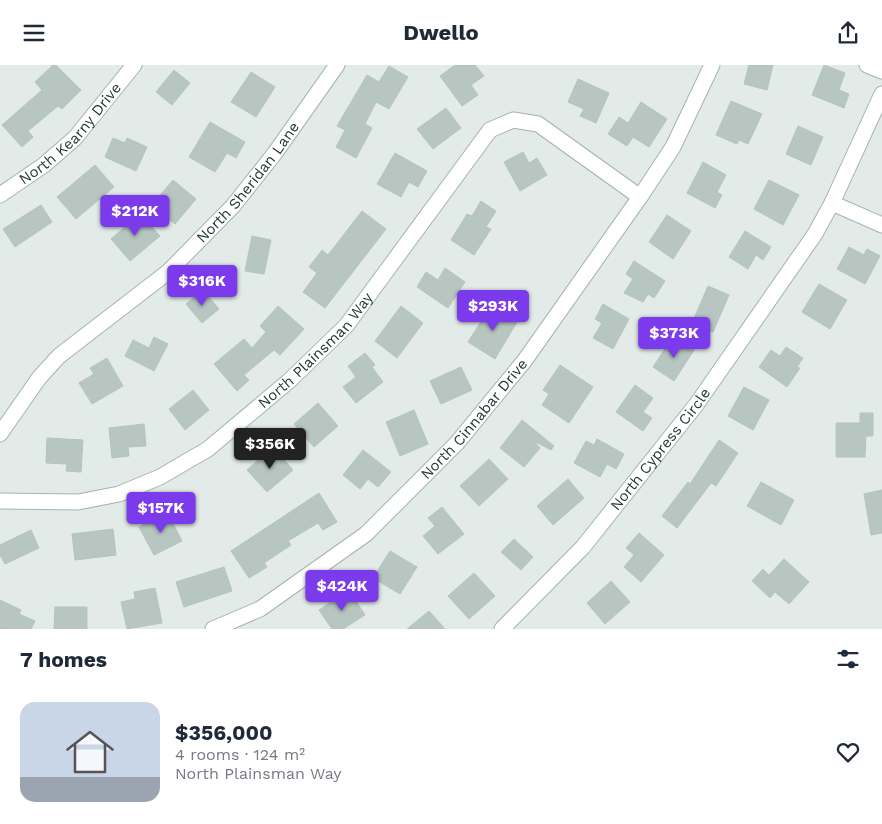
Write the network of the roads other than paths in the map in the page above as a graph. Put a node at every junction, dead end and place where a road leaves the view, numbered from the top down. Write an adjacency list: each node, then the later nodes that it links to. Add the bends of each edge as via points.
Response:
1 (337, 65): 11 (street, North Sheridan Lane, via 233,207 168,272 59,356 39,377)
2 (712, 65): 8 (street, North Cinnabar Drive, via 673,147)
3 (867, 65): 5 (street)
4 (126, 67): 7 (street, North Kearny Drive, via 75,138 44,165)
5 (882, 71)
6 (882, 94): 9 (street, North Cypress Circle)
7 (2, 189)
8 (640, 197): 12 (street, North Plainsman Way, via 538,124 513,120 490,130 346,326 289,381 208,449 160,477 120,494 78,502); 13 (street, North Cinnabar Drive, via 526,360 457,443 366,534 260,609)
9 (832, 203): 10 (street); 14 (street, North Cypress Circle, via 815,234 696,405 583,547)
10 (882, 225)
11 (0, 434)
12 (0, 501)
13 (213, 629)
14 (502, 629)

